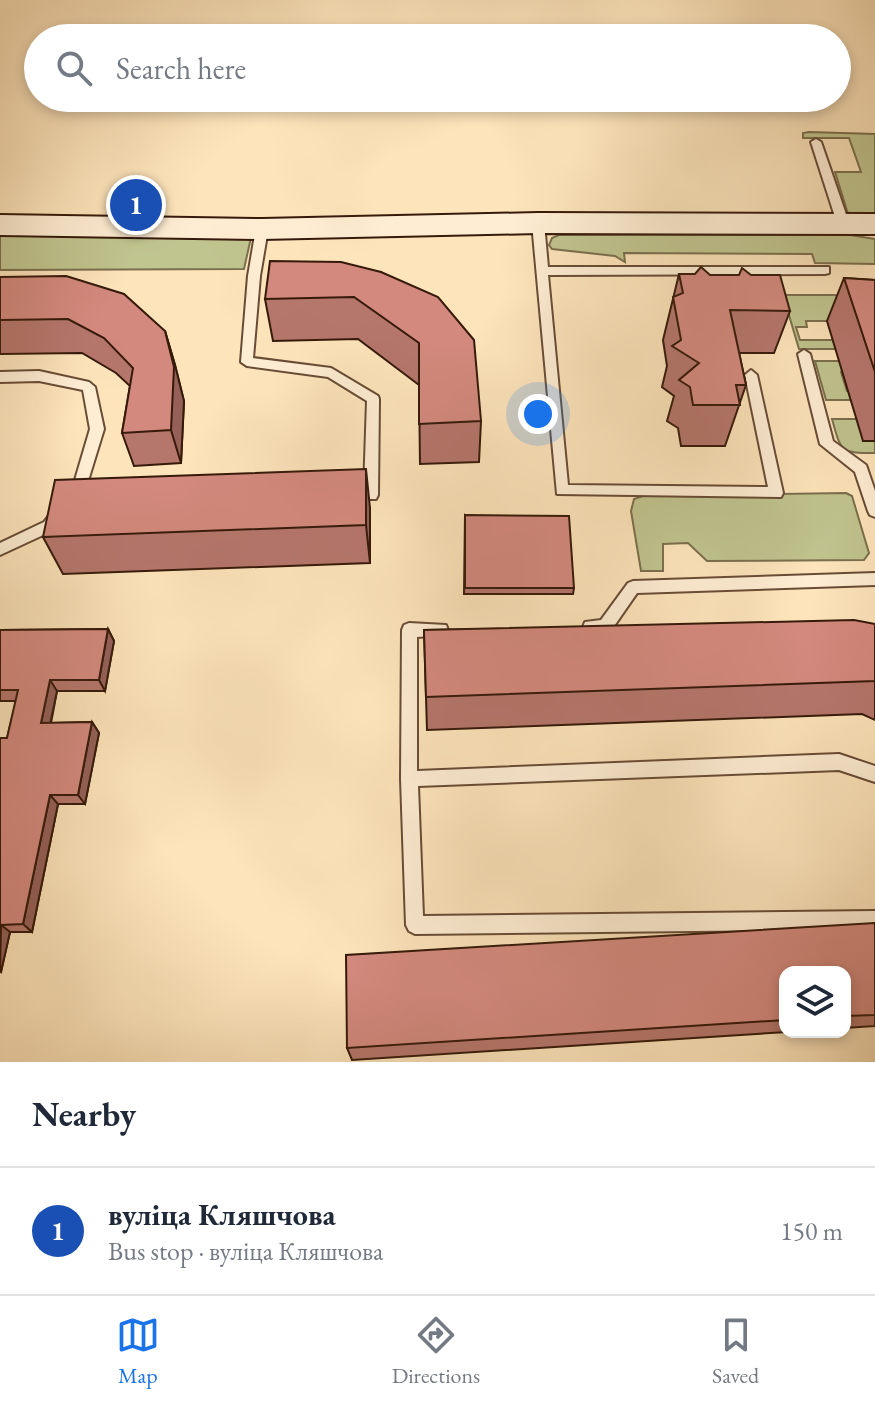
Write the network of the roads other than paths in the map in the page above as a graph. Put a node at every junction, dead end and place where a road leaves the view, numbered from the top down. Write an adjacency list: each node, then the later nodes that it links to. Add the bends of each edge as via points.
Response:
1 (816, 142): 3 (lane)
2 (538, 223): 3 (street); 6 (street); 8 (lane)
3 (843, 223): 4 (street)
4 (875, 224)
5 (0, 225): 6 (street)
6 (262, 229): 13 (lane, via 247,362 331,373 373,399 371,495)
7 (825, 270): 8 (lane)
8 (543, 271): 10 (lane, via 562,490 776,493)
9 (804, 354): 12 (lane, via 827,444)
10 (751, 375)
11 (0, 377): 15 (lane, via 39,376 89,387 97,429 81,481)
12 (868, 468): 16 (lane)
13 (340, 496)
14 (77, 509): 15 (lane)
15 (62, 510): 17 (lane, via 49,526)
16 (875, 511)
17 (0, 549)
18 (875, 579): 19 (lane, via 633,587 605,627)
19 (575, 628)
20 (454, 630): 22 (lane, via 409,630)
21 (875, 774): 22 (lane, via 839,762)
22 (409, 779): 23 (lane, via 415,925)
23 (875, 920)

